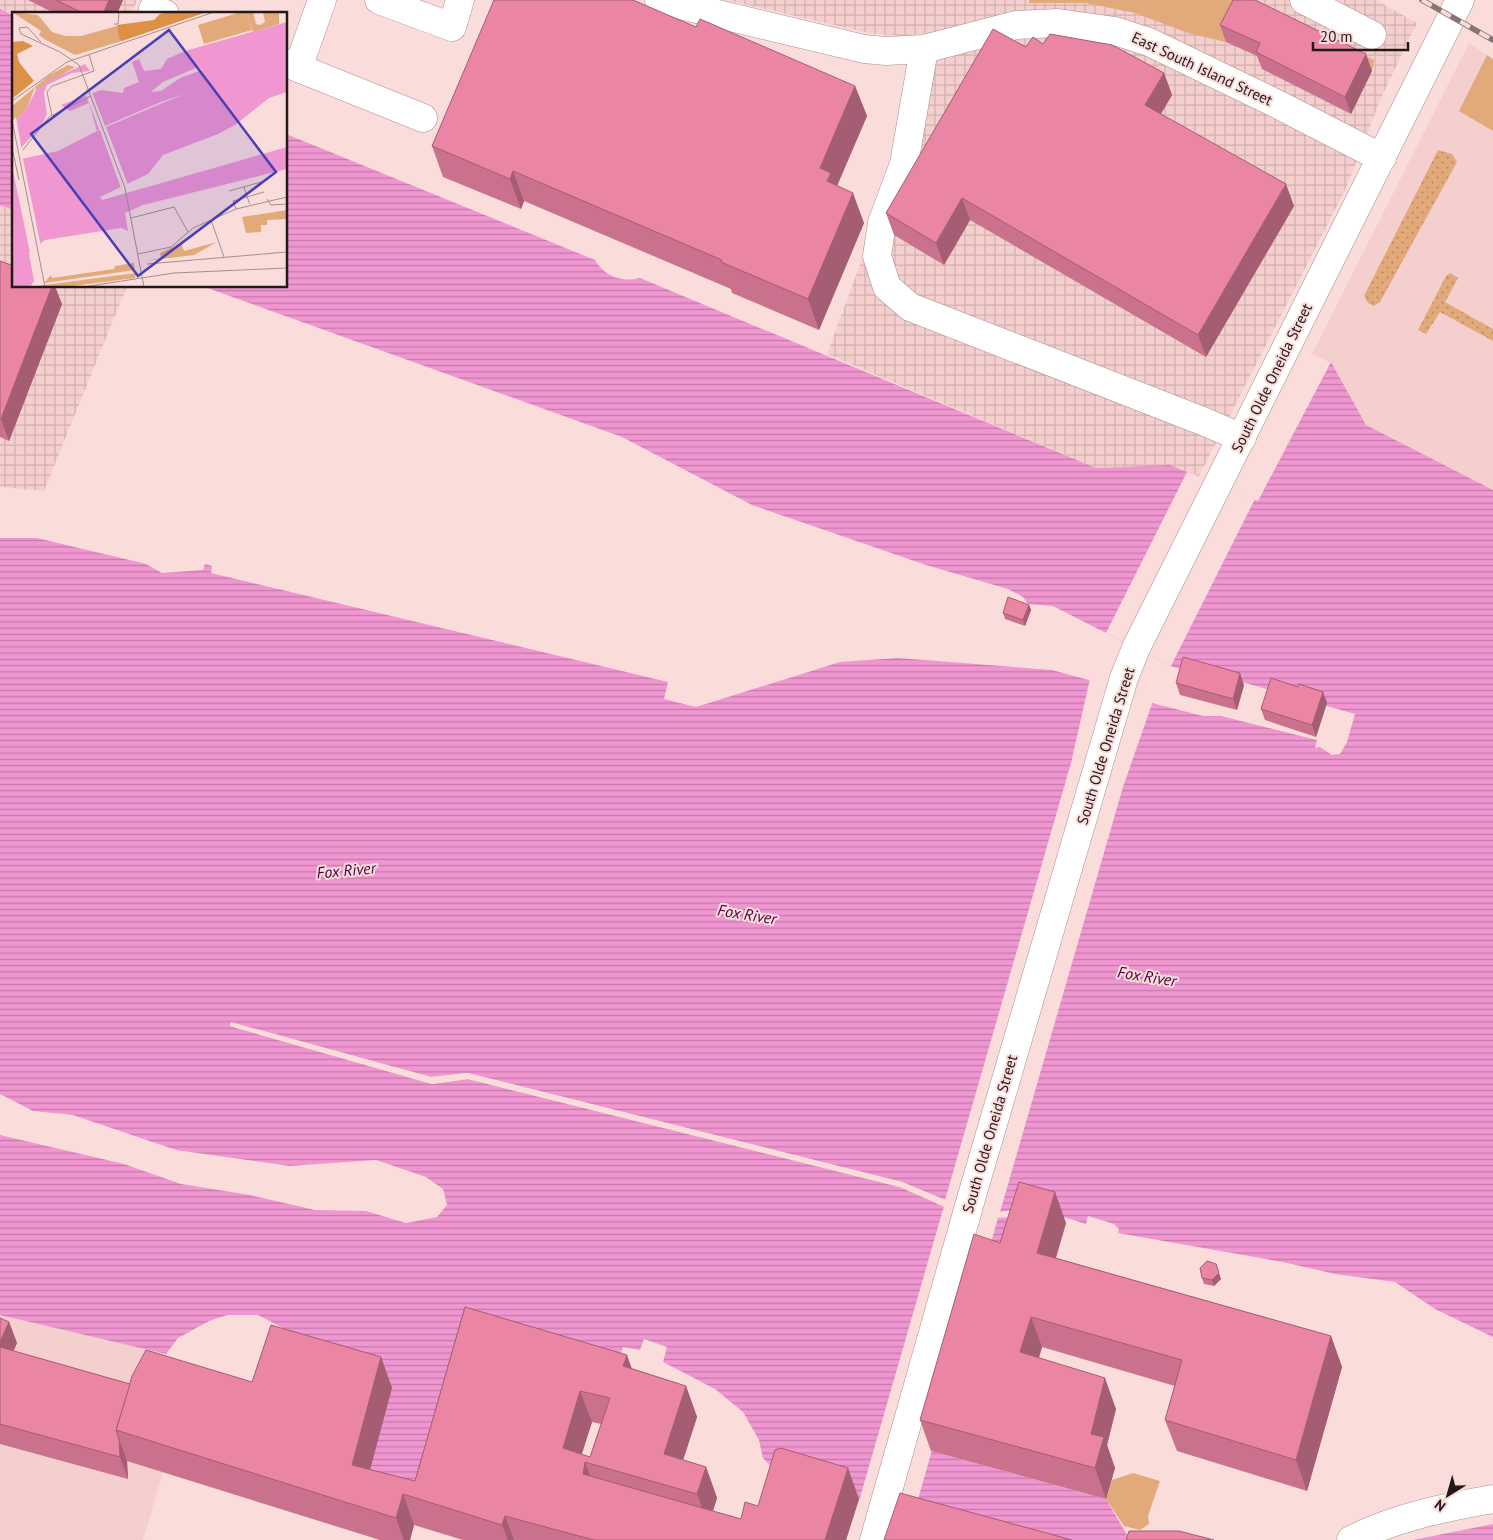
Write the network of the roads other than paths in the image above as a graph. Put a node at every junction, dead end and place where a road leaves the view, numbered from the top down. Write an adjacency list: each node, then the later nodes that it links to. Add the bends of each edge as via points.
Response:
1 (322, 0): 10 (street)
2 (379, 0): 3 (street, via 452,27)
3 (460, 0)
4 (659, 0): 7 (street, East South Island Street)
5 (1304, 0): 8 (street)
6 (1460, 0): 12 (street, South Olde Oneida Street)
7 (698, 4): 9 (street, East South Island Street, via 864,49)
8 (1372, 35)
9 (924, 49): 12 (street, East South Island Street, via 1016,25 1058,23 1115,31 1157,46); 13 (street, via 904,164 882,223 877,256 887,287 910,307)
10 (292, 65): 11 (street)
11 (423, 118)
12 (1382, 158): 13 (street, South Olde Oneida Street)
13 (1242, 438): 15 (street, South Olde Oneida Street, via 1136,648 1121,688 973,1192)
14 (1493, 1499): 16 (street, via 1373,1529)
15 (889, 1511)
16 (1351, 1540)

